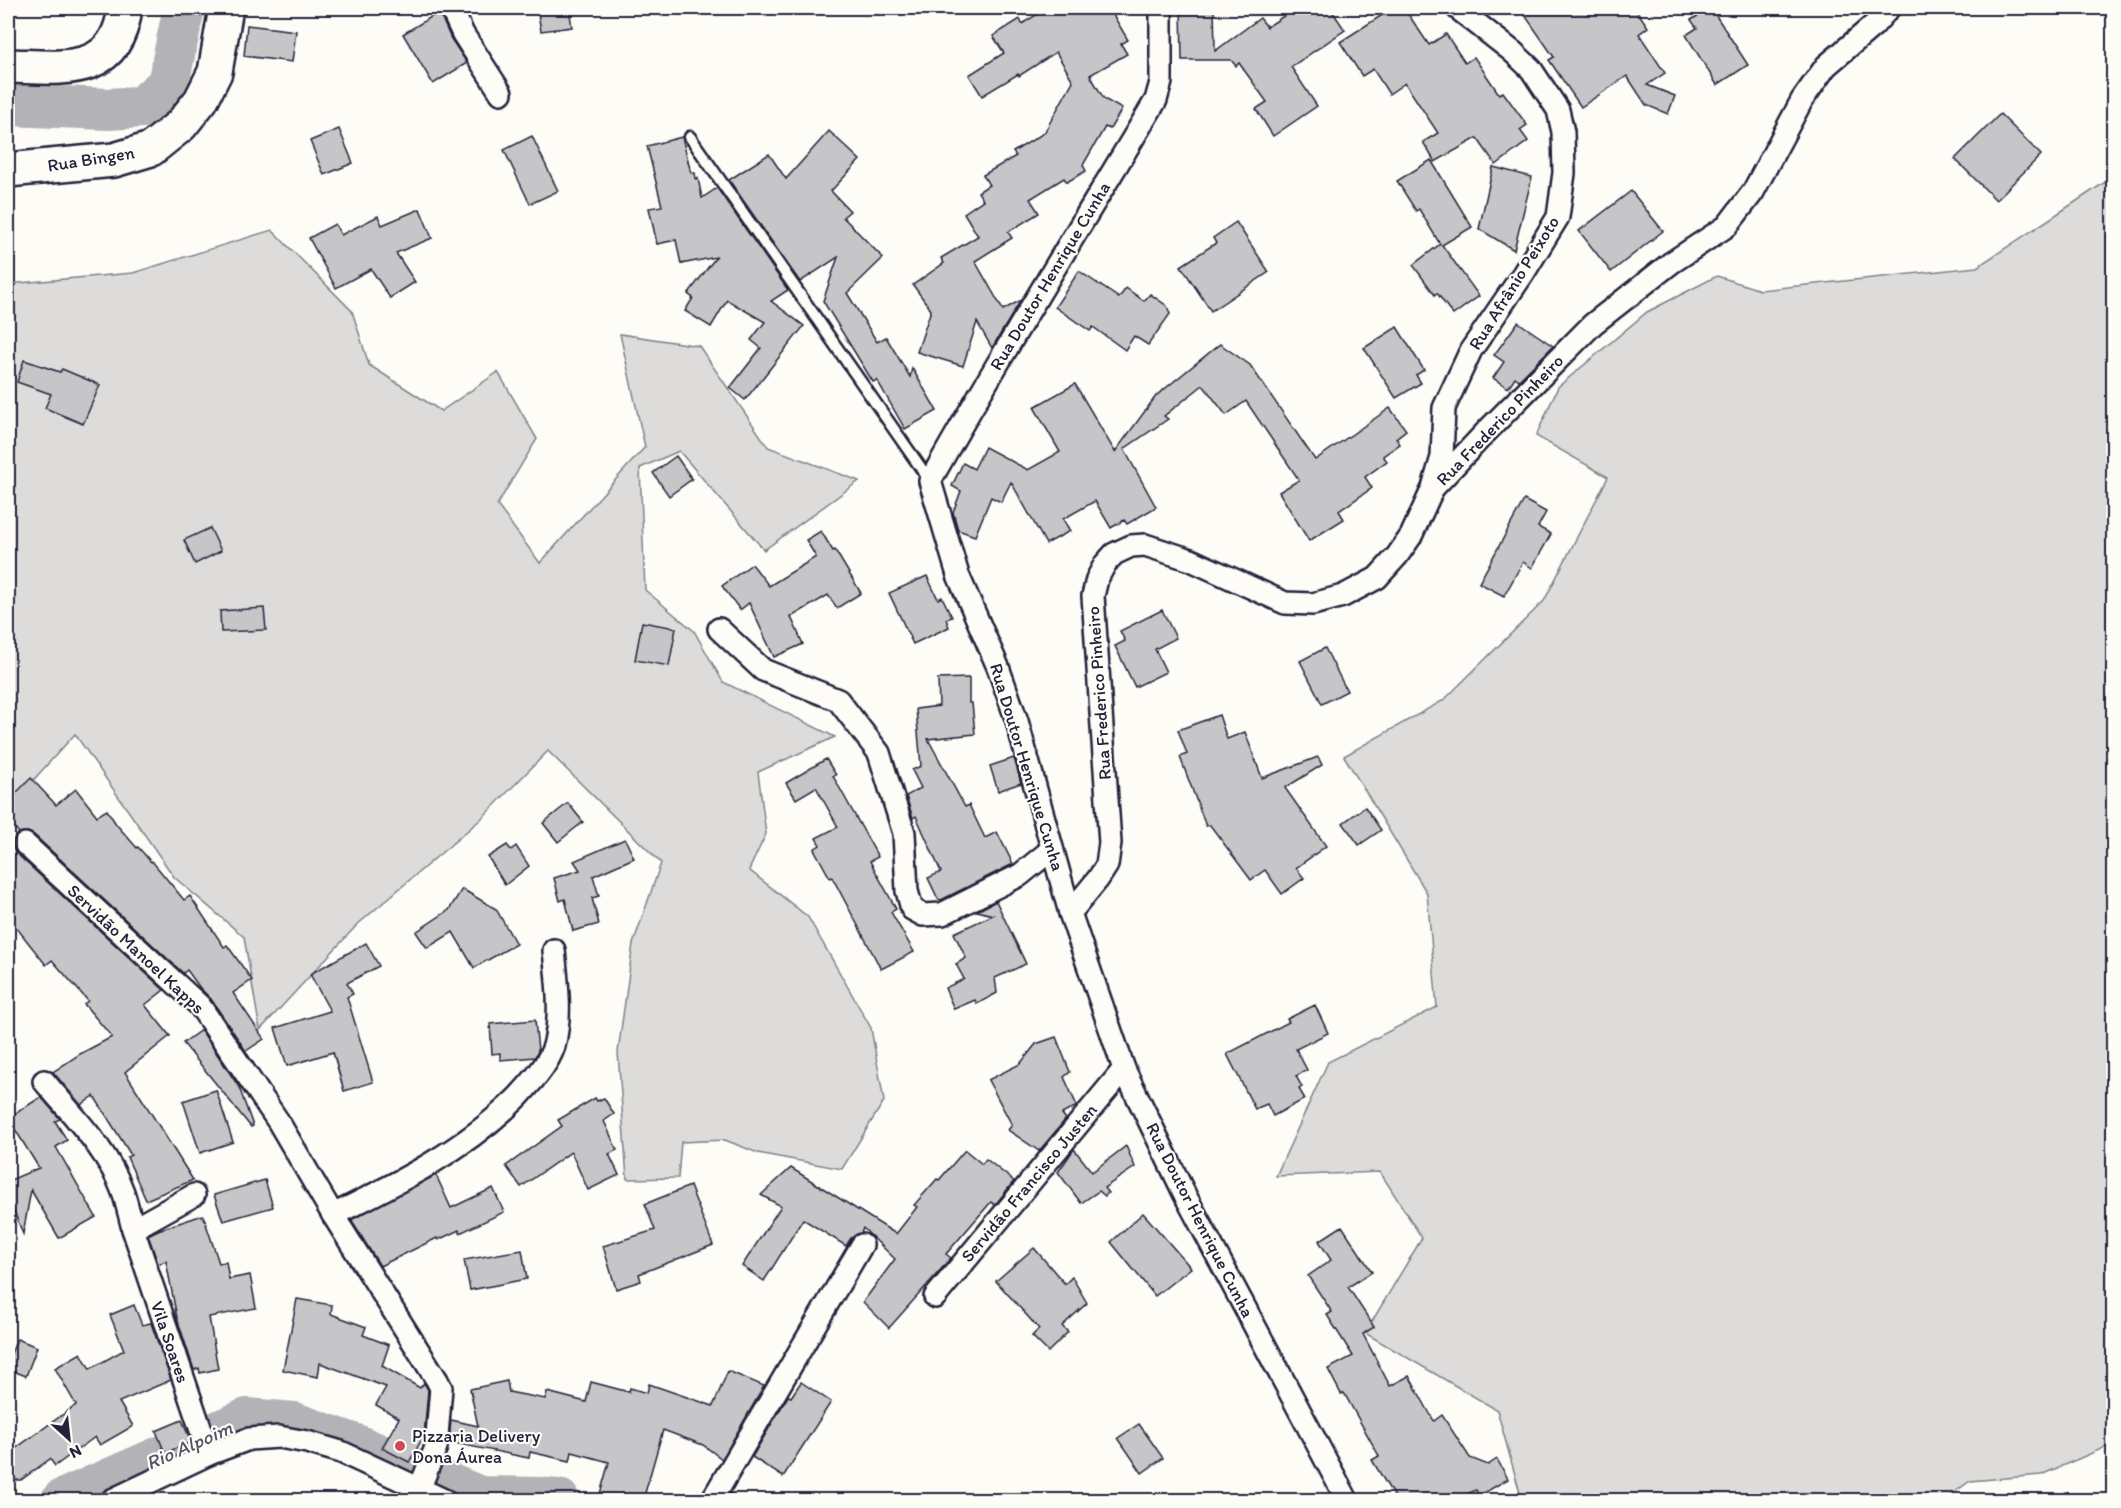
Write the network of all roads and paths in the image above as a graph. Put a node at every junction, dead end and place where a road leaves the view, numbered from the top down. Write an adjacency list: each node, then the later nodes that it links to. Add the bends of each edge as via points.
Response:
1 (125, 8): 7 (main road, via 117,39 96,59 81,66)
2 (225, 8): 10 (main road, Rua Bingen, via 215,72 201,99 181,125 151,148 114,160)
3 (451, 8): 8 (street)
4 (1161, 8): 11 (street, Rua Doutor Henrique Cunha, via 1161,82 1156,100)
5 (1457, 8): 12 (street, Rua Afrânio Peixoto, via 1531,69 1558,110 1564,173 1558,217 1471,350 1444,408 1442,457)
6 (1890, 8): 12 (street, Rua Frederico Pinheiro, via 1826,66 1802,100 1754,192 1727,226 1671,262 1593,324)
7 (8, 66)
8 (501, 93)
9 (690, 137): 11 (lane)
10 (8, 170)
11 (930, 481): 15 (street, Rua Doutor Henrique Cunha, via 958,575 1017,721)
12 (1433, 488): 16 (street, Rua Frederico Pinheiro, via 1412,536 1377,579 1343,596 1313,604 1285,603 1191,560 1145,545 1114,554 1105,564 1093,596 1110,843 1107,865)
13 (719, 629): 15 (street, via 763,670 838,700 879,753 904,833 907,891 912,909 923,915 942,914 1020,876)
14 (25, 844): 21 (street, Servidão Manoel Kapps, via 200,1006 278,1121)
15 (1052, 849): 16 (street, Rua Doutor Henrique Cunha)
16 (1070, 913): 18 (street, Rua Doutor Henrique Cunha)
17 (554, 950): 21 (street, via 559,1004 553,1047 534,1081 494,1120 439,1160)
18 (1124, 1069): 24 (street, Servidão Francisco Justen); 30 (street, Rua Doutor Henrique Cunha, via 1185,1195)
19 (44, 1081): 22 (street, Vila Soares, via 111,1167 123,1191)
20 (194, 1195): 22 (street)
21 (333, 1215): 26 (street, Servidão Manoel Kapps, via 441,1388 436,1447)
22 (133, 1229): 25 (street, Vila Soares)
23 (862, 1245): 29 (street)
24 (935, 1297)
25 (208, 1453): 26 (street, via 249,1439 279,1437 341,1452); 27 (street)
26 (420, 1489): 28 (street)
27 (112, 1500)
28 (444, 1500)
29 (712, 1500)
30 (1347, 1500)

